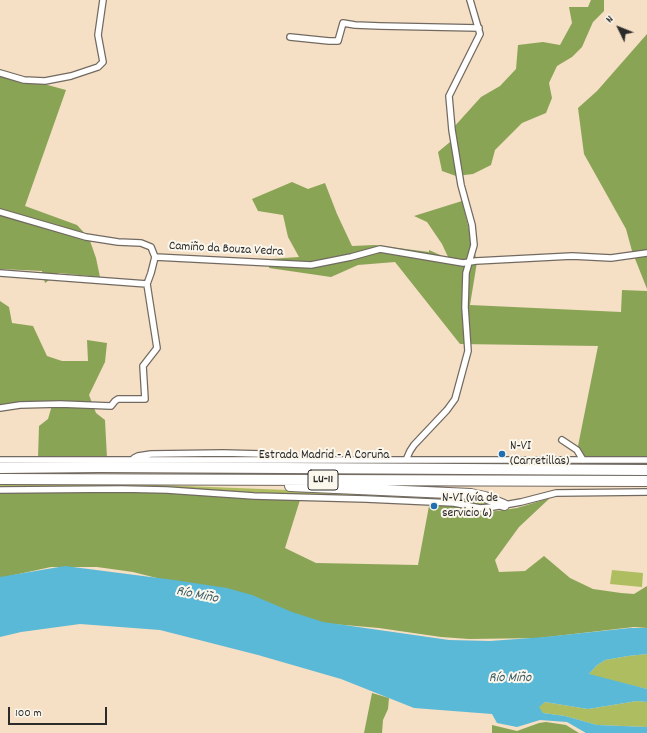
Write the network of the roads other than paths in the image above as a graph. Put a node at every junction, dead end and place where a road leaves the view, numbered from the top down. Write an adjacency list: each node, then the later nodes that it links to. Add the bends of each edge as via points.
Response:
1 (103, 0): 5 (street, via 98,35 103,62 98,67 72,76 45,81 24,80)
2 (470, 0): 3 (street)
3 (479, 28): 4 (street, via 343,23 338,41); 9 (street, via 480,34 449,96 458,168 472,225 474,245)
4 (290, 37)
5 (0, 73)
6 (0, 212): 8 (street, via 86,237 142,243 150,247)
7 (647, 253): 9 (street, Camiño da Bouza Vedra, via 611,258 572,256)
8 (155, 257): 9 (street, Camiño da Bouza Vedra, via 311,265 380,249); 11 (street, Camiño da Bouza Vedra)
9 (470, 262): 15 (street, via 466,273 465,293 468,351 460,384 455,399 414,445)
10 (0, 273): 11 (street)
11 (147, 284): 12 (street, Camiño da Bouza Vedra, via 157,348 143,366 145,399 118,400 111,406 53,404)
12 (0, 408)
13 (562, 440): 16 (street, via 577,450)
14 (0, 460): 15 (street)
15 (406, 460): 16 (street)
16 (583, 460): 17 (street)
17 (647, 460)
18 (0, 468): 19 (highway, Estrada Madrid - A Coruña / LU-11)
19 (647, 470)
20 (0, 479): 21 (highway, Estrada Madrid - A Coruña / LU-11)
21 (188, 480): 22 (highway, Estrada Madrid - A Coruña / LU-11); 25 (highway, via 471,494)
22 (647, 481)
23 (0, 490): 25 (street, via 167,490 254,496 454,503 480,508)
24 (647, 492): 25 (street, via 556,493)
25 (504, 504)

